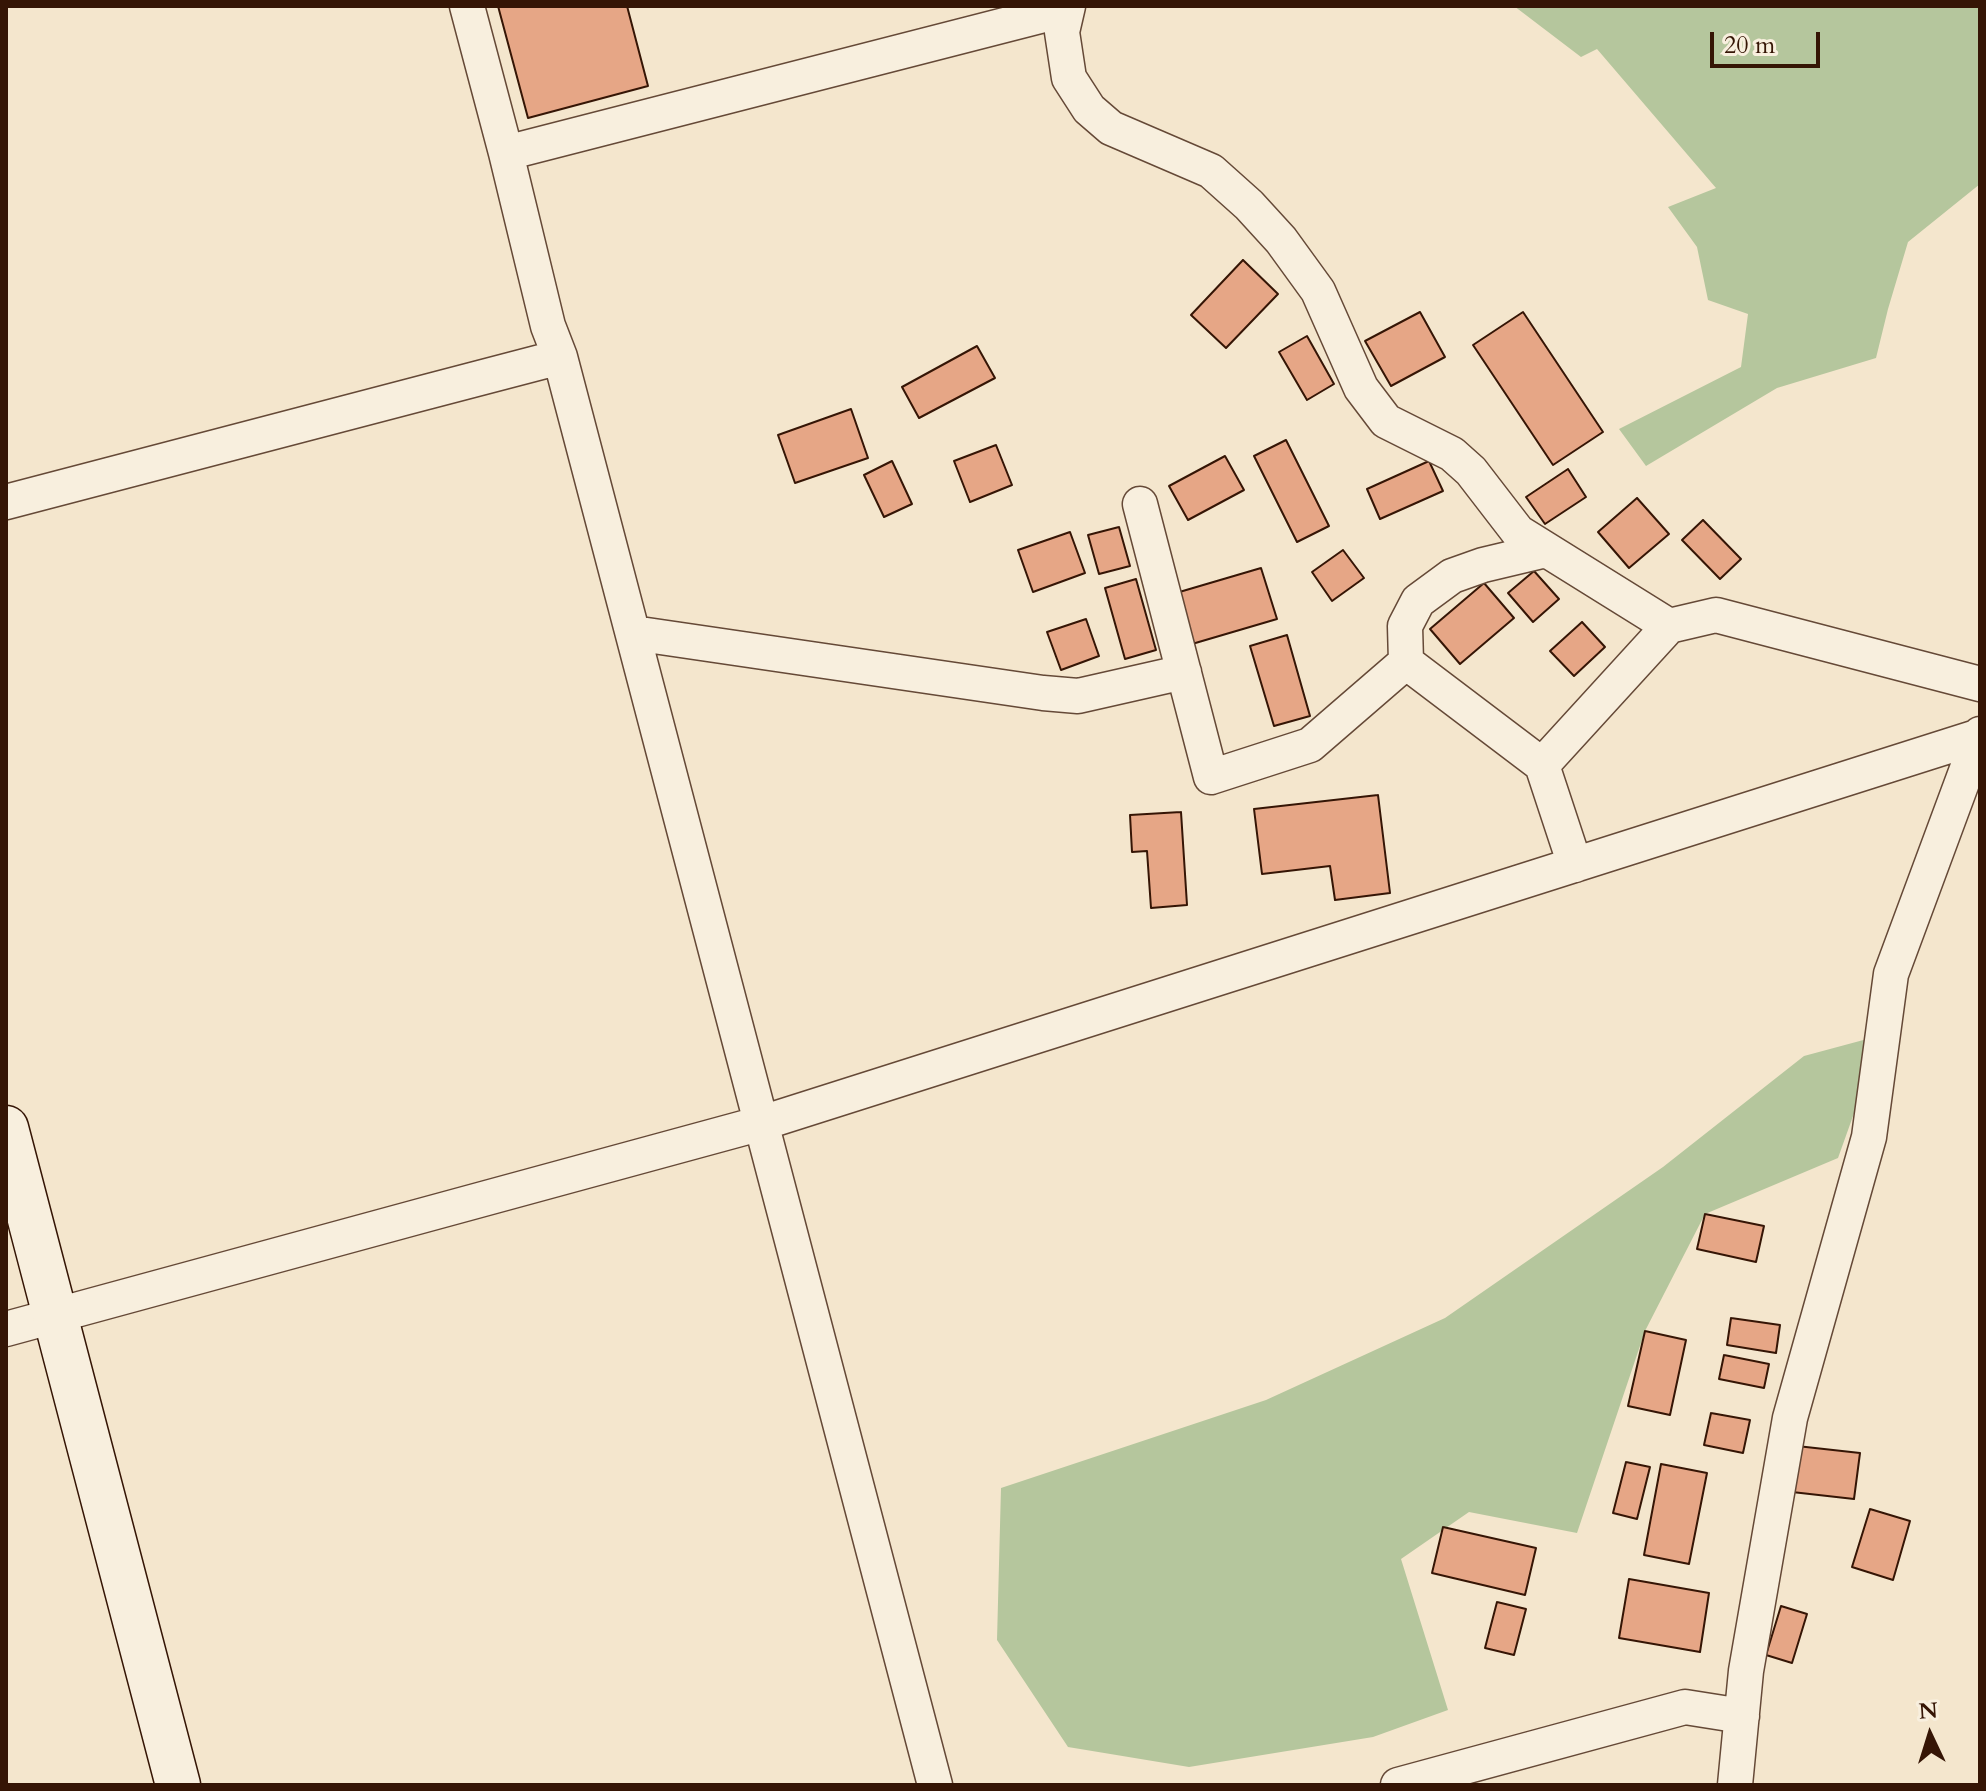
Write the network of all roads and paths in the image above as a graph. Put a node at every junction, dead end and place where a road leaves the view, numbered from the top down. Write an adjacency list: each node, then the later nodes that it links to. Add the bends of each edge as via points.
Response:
1 (467, 6): 3 (street)
2 (1067, 8): 3 (street); 7 (street, via 1062,32 1069,78 1089,109 1111,128 1211,171 1249,205 1318,291 1361,388 1386,421 1452,454 1518,532)
3 (506, 153): 4 (street)
4 (560, 357): 5 (street); 9 (street)
5 (6, 502)
6 (1140, 504): 11 (street)
7 (1546, 550): 8 (street); 10 (street, via 1452,576 1418,601 1405,626)
8 (1669, 626): 12 (street, via 1716,615); 14 (street)
9 (633, 633): 11 (street, via 1078,696); 16 (street)
10 (1406, 662): 11 (street, via 1310,745 1211,777); 14 (street)
11 (1184, 672)
12 (1980, 684)
13 (1980, 736): 15 (street); 20 (street, via 1891,974 1869,1137 1790,1418)
14 (1542, 765): 15 (street)
15 (1575, 865): 16 (street)
16 (762, 1123): 18 (street); 22 (street)
17 (6, 1128): 18 (street)
18 (55, 1316): 19 (street); 21 (street)
19 (6, 1329)
20 (1742, 1716): 23 (street, via 1685,1707); 24 (street)
21 (178, 1785)
22 (935, 1785)
23 (1398, 1785)
24 (1735, 1785)

